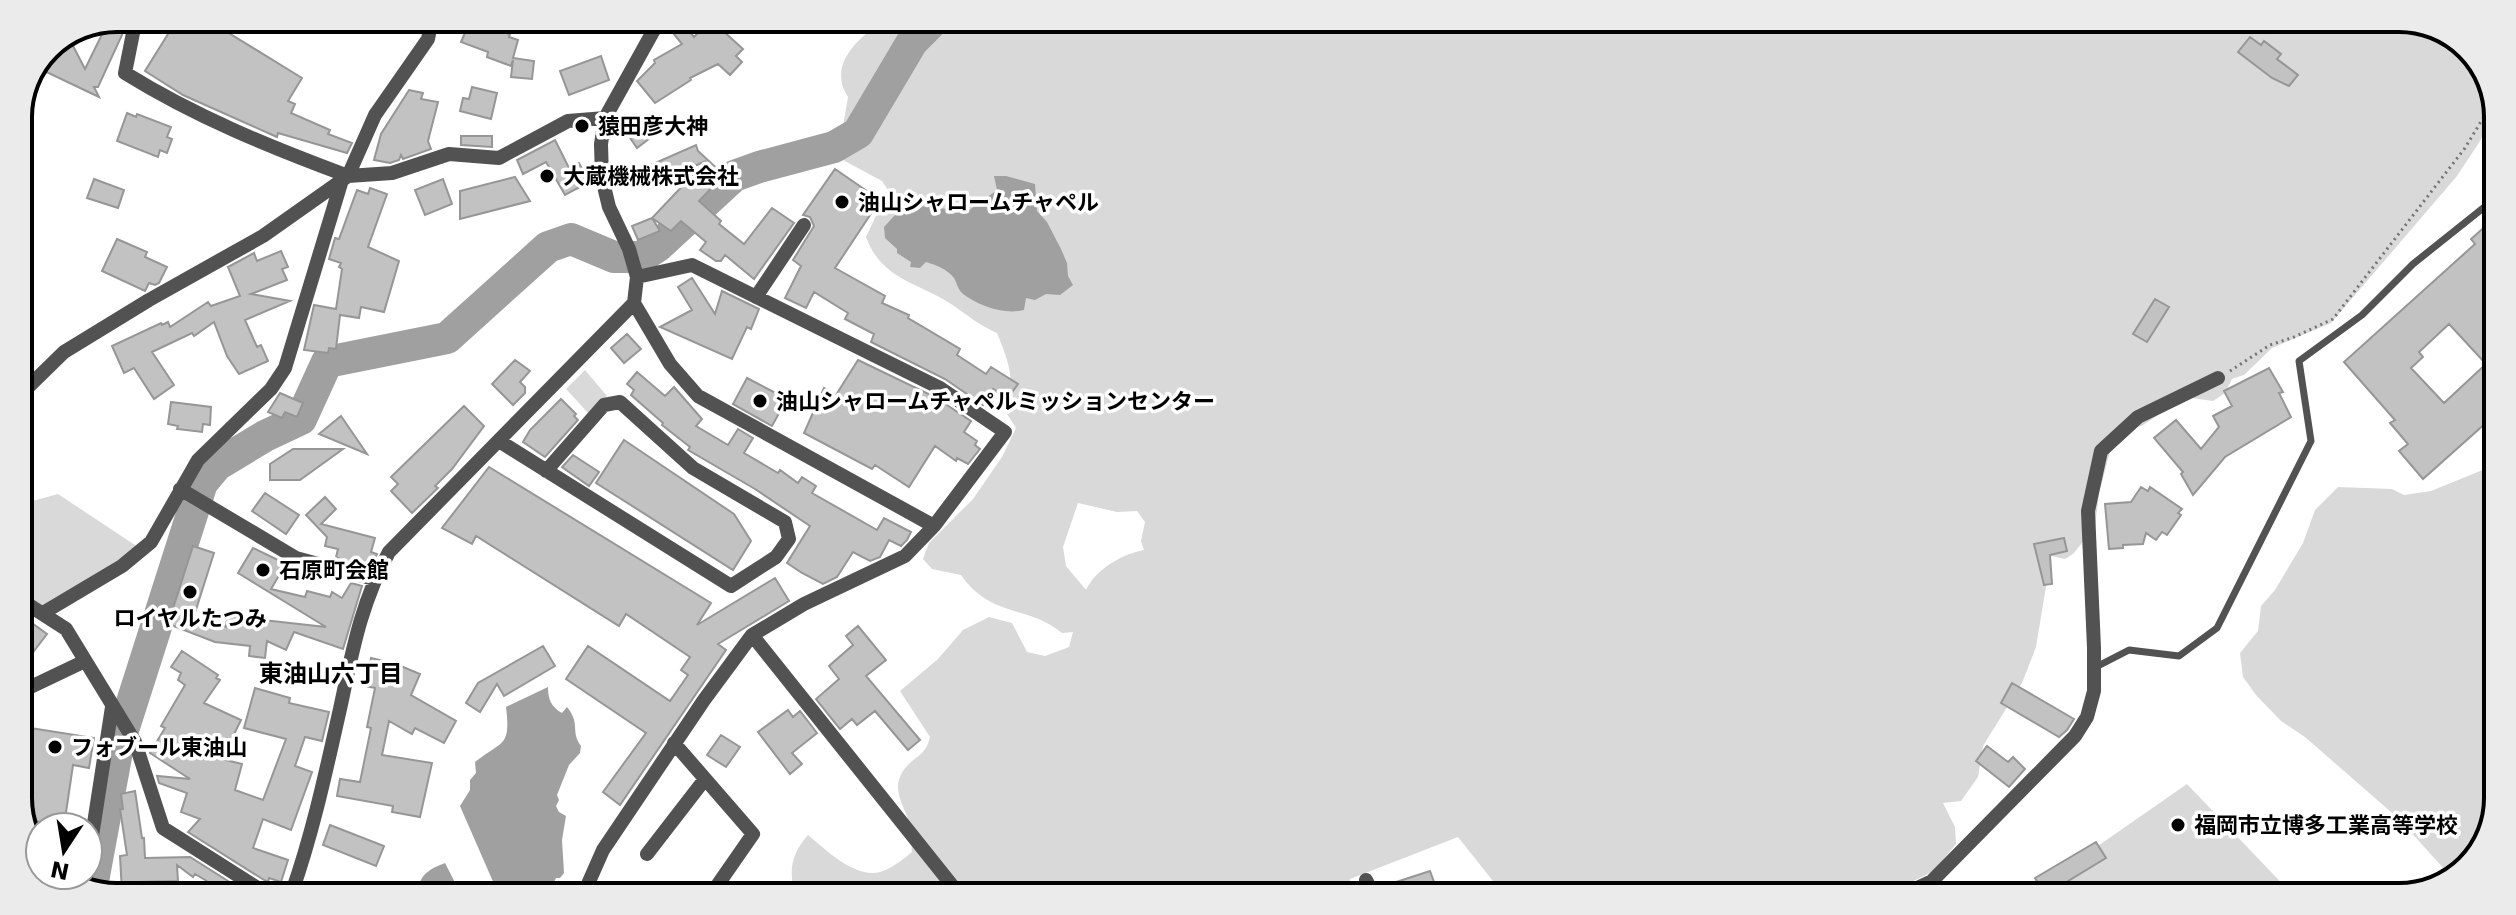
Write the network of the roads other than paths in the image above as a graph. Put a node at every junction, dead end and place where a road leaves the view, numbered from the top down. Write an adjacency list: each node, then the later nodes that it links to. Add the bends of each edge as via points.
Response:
1 (133, 32): 5 (street, via 125,73 175,103)
2 (429, 32): 5 (street, via 375,115)
3 (653, 32): 4 (street)
4 (605, 118): 5 (street, via 568,121 499,158 449,154 392,173); 8 (street, via 602,178)
5 (345, 178): 12 (street, via 263,236 64,352); 15 (street, via 285,368 271,389 198,460)
6 (2484, 207): 22 (lane, via 2413,264 2362,315 2299,361 2311,441 2217,628 2179,656 2129,650)
7 (804, 225): 9 (street)
8 (637, 277): 9 (street, via 692,265); 10 (street)
9 (756, 297): 16 (street, via 940,388 1005,432)
10 (634, 303): 13 (street); 16 (street, via 670,364 698,396)
11 (2218, 378): 22 (street, via 2138,417 2101,451 2088,511)
12 (32, 383)
13 (499, 441): 14 (street); 17 (street, via 389,552)
14 (546, 471): 14 (street, via 731,586 776,557 789,539 785,522 693,468 620,402 604,405)
15 (183, 491): 17 (street, via 296,558); 19 (street, via 151,542 122,566)
16 (934, 526): 20 (street, via 905,556)
17 (374, 579): 31 (street)
18 (32, 606): 19 (street)
19 (43, 613): 21 (street, via 66,629)
20 (752, 635): 25 (street); 34 (street)
21 (85, 661): 23 (street); 24 (street)
22 (2094, 668): 36 (street, via 2087,717 2075,736)
23 (32, 686)
24 (112, 707): 27 (street); 30 (street, via 135,742 163,828)
25 (674, 743): 26 (street); 32 (street, via 603,850)
26 (705, 779): 28 (street); 33 (street, via 753,834)
27 (96, 811)
28 (647, 854)
29 (1366, 880): 35 (street)
30 (250, 883)
31 (295, 883)
32 (588, 883)
33 (719, 883)
34 (950, 883)
35 (1368, 883)
36 (1928, 883)

